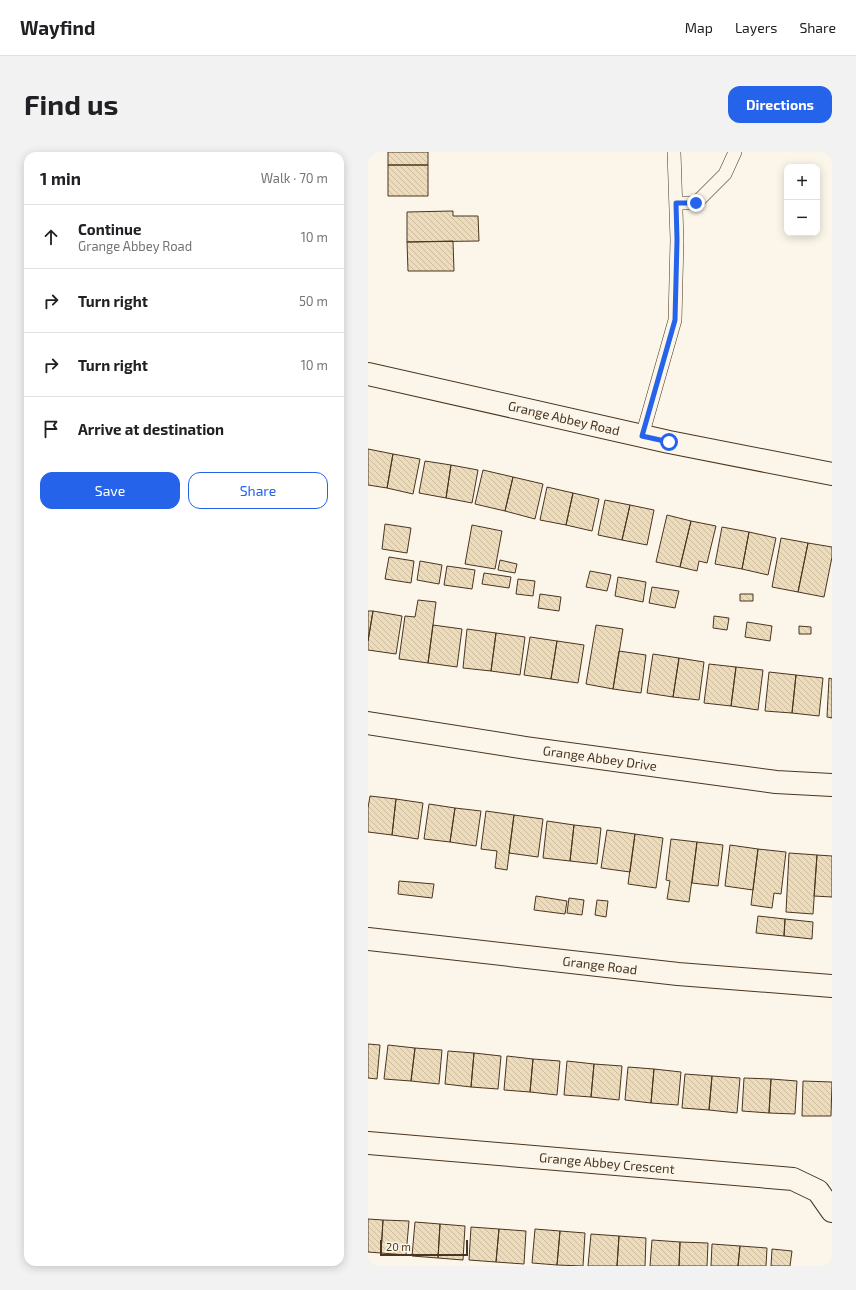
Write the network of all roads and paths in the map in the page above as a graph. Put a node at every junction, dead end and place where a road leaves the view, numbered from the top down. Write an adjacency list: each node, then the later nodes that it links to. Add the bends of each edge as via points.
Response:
1 (674, 152): 3 (lane)
2 (735, 152): 3 (lane, via 725,174 696,203)
3 (676, 203): 5 (lane, via 675,320)
4 (368, 374): 5 (street, Grange Abbey Road)
5 (642, 436): 6 (street, Grange Abbey Road)
6 (832, 474)
7 (368, 723): 8 (street, Grange Abbey Drive, via 526,748 776,782)
8 (832, 785)
9 (368, 939): 10 (street, Grange Road, via 670,974)
10 (832, 986)
11 (368, 1143): 12 (street, Grange Abbey Crescent, via 793,1179 818,1191)
12 (832, 1211)

